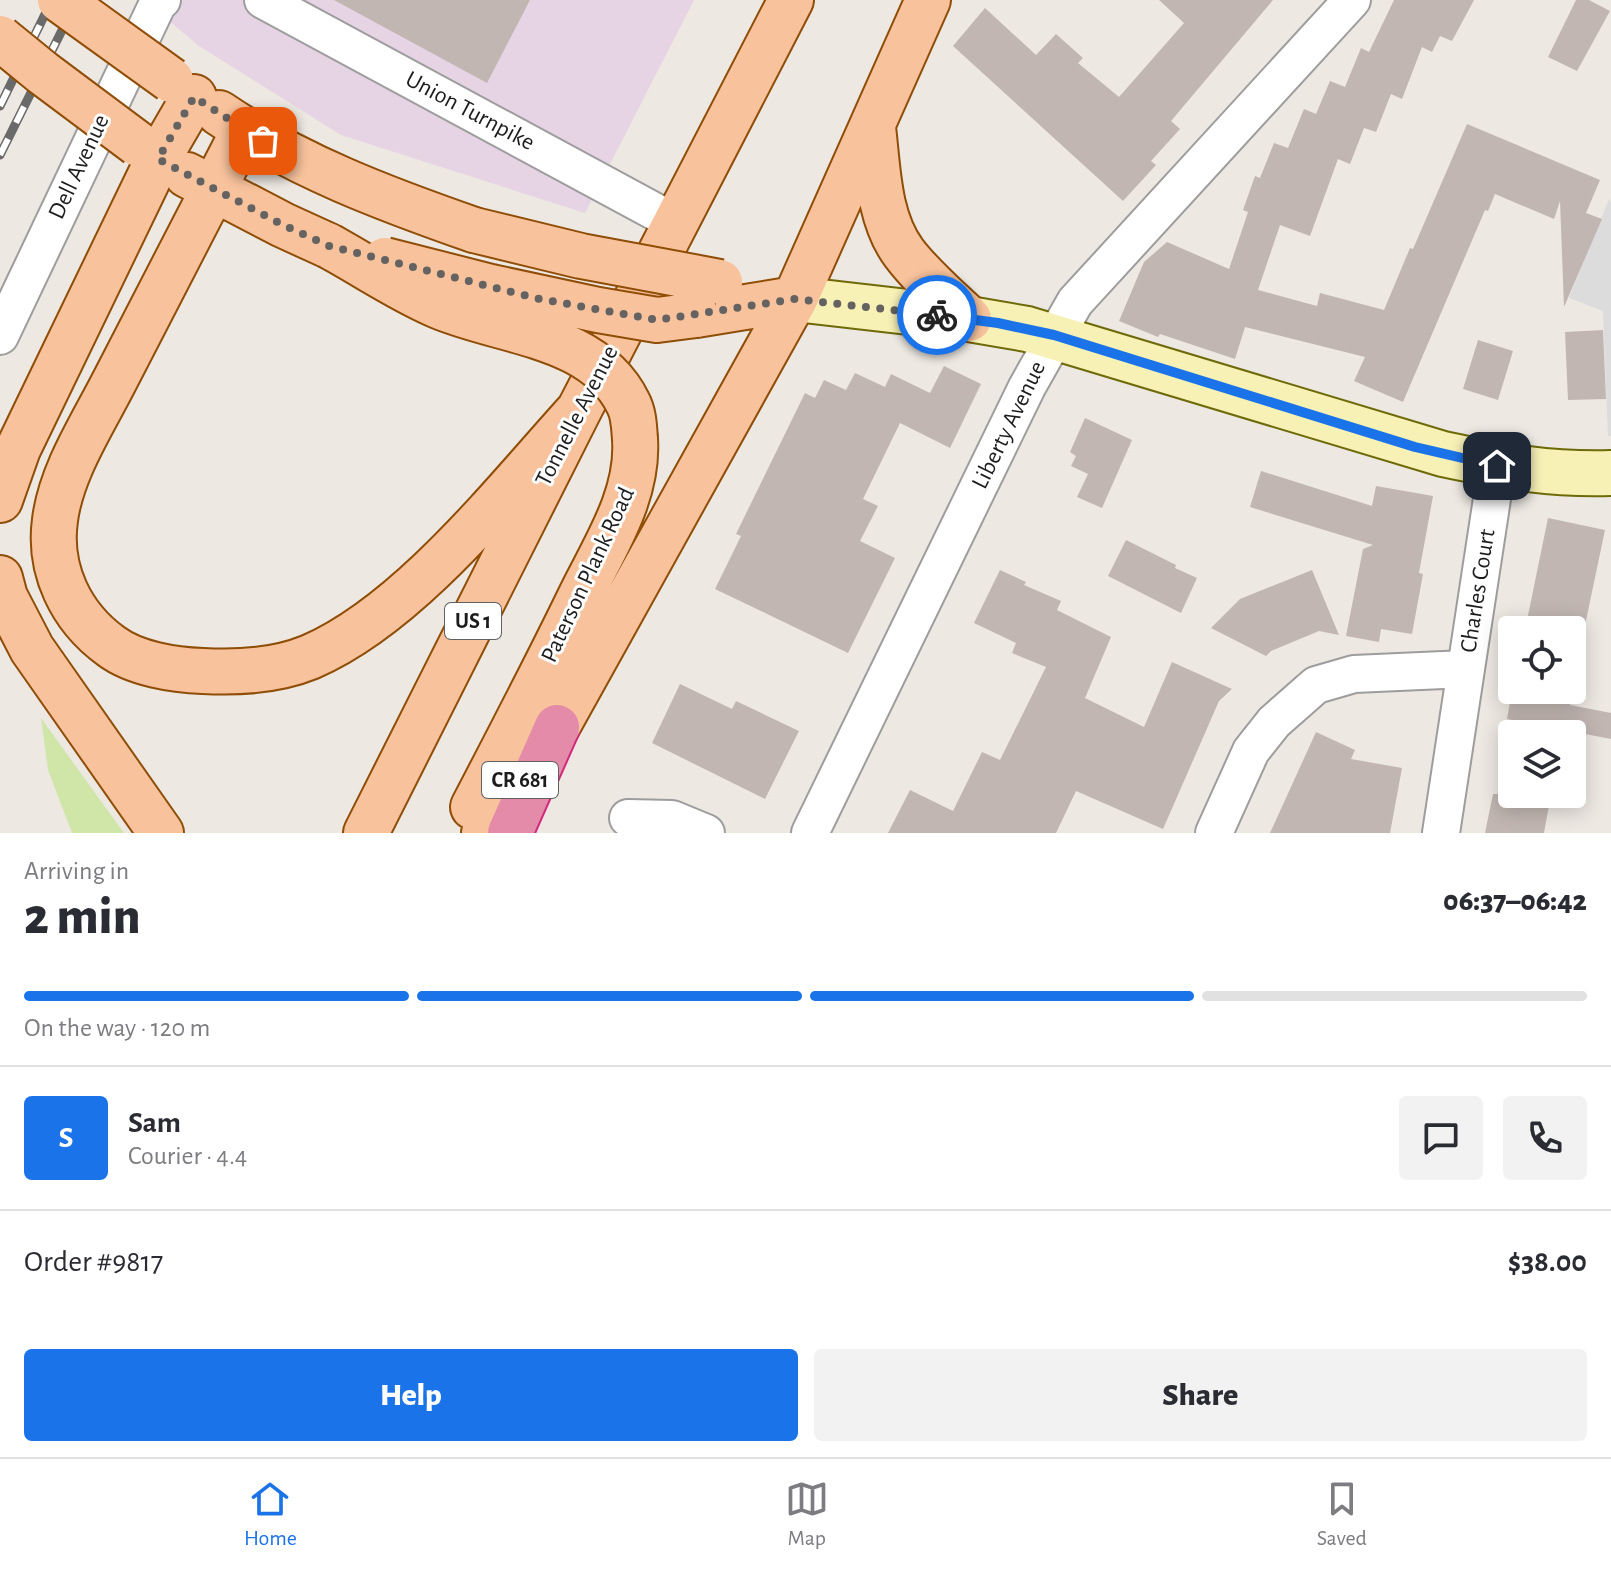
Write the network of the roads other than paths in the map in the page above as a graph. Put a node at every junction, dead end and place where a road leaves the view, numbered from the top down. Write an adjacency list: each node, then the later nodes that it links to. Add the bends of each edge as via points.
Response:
1 (60, 0): 8 (main road, Paterson Plank Road, bridge)
2 (162, 0): 19 (street, Dell Avenue)
3 (263, 0): 13 (street, Union Turnpike)
4 (791, 0): 13 (main road, Tonnelle Avenue / US 1)
5 (928, 0): 9 (main road)
6 (1352, 0): 18 (street, Liberty Avenue, via 1075,302)
7 (0, 38): 11 (main road, Paterson Plank Road, bridge)
8 (182, 88): 10 (main road, Paterson Plank Road); 11 (main road)
9 (873, 127): 16 (main road); 17 (main road, via 886,215 895,237 920,271)
10 (244, 130): 12 (main road); 15 (main road, Paterson Plank Road, bridge, via 365,190 474,230 581,256)
11 (148, 152): 12 (main road, Paterson Plank Road); 23 (main road)
12 (213, 189): 14 (main road, Paterson Plank Road); 20 (main road, via 71,467 55,520 58,572 67,595 79,616 114,648 166,667 226,673 282,666 334,645 396,601 456,545)
13 (676, 223): 20 (main road, Tonnelle Avenue / US 1)
14 (329, 246): 15 (main road, Paterson Plank Road, bridge, via 491,287 657,320); 30 (main road, Paterson Plank Road, bridge, via 437,306 539,337 588,360 617,384 629,405 637,460 625,503)
15 (708, 298): 16 (main road, Paterson Plank Road)
16 (795, 299): 17 (main road); 26 (main road, Paterson Plank Road)
17 (969, 319): 18 (main road)
18 (1054, 335): 21 (main road, via 1415,447); 34 (street, Liberty Avenue)
19 (0, 336)
20 (579, 410): 29 (main road, Tonnelle Avenue / US 1)
21 (1497, 466): 22 (main road); 25 (street, Charles Court)
22 (1611, 473)
23 (0, 500)
24 (0, 578): 28 (main road, via 32,649)
25 (1466, 669): 35 (street, Charles Court, via 1354,674 1316,685 1251,751); 36 (street, Charles Court)
26 (557, 727): 31 (main road, Paterson Plank Road / CR 681); 32 (highway)
27 (628, 818): 33 (street, via 672,819)
28 (161, 833)
29 (366, 833)
30 (460, 833)
31 (484, 833)
32 (510, 833)
33 (706, 833)
34 (810, 833)
35 (1214, 833)
36 (1441, 833)

